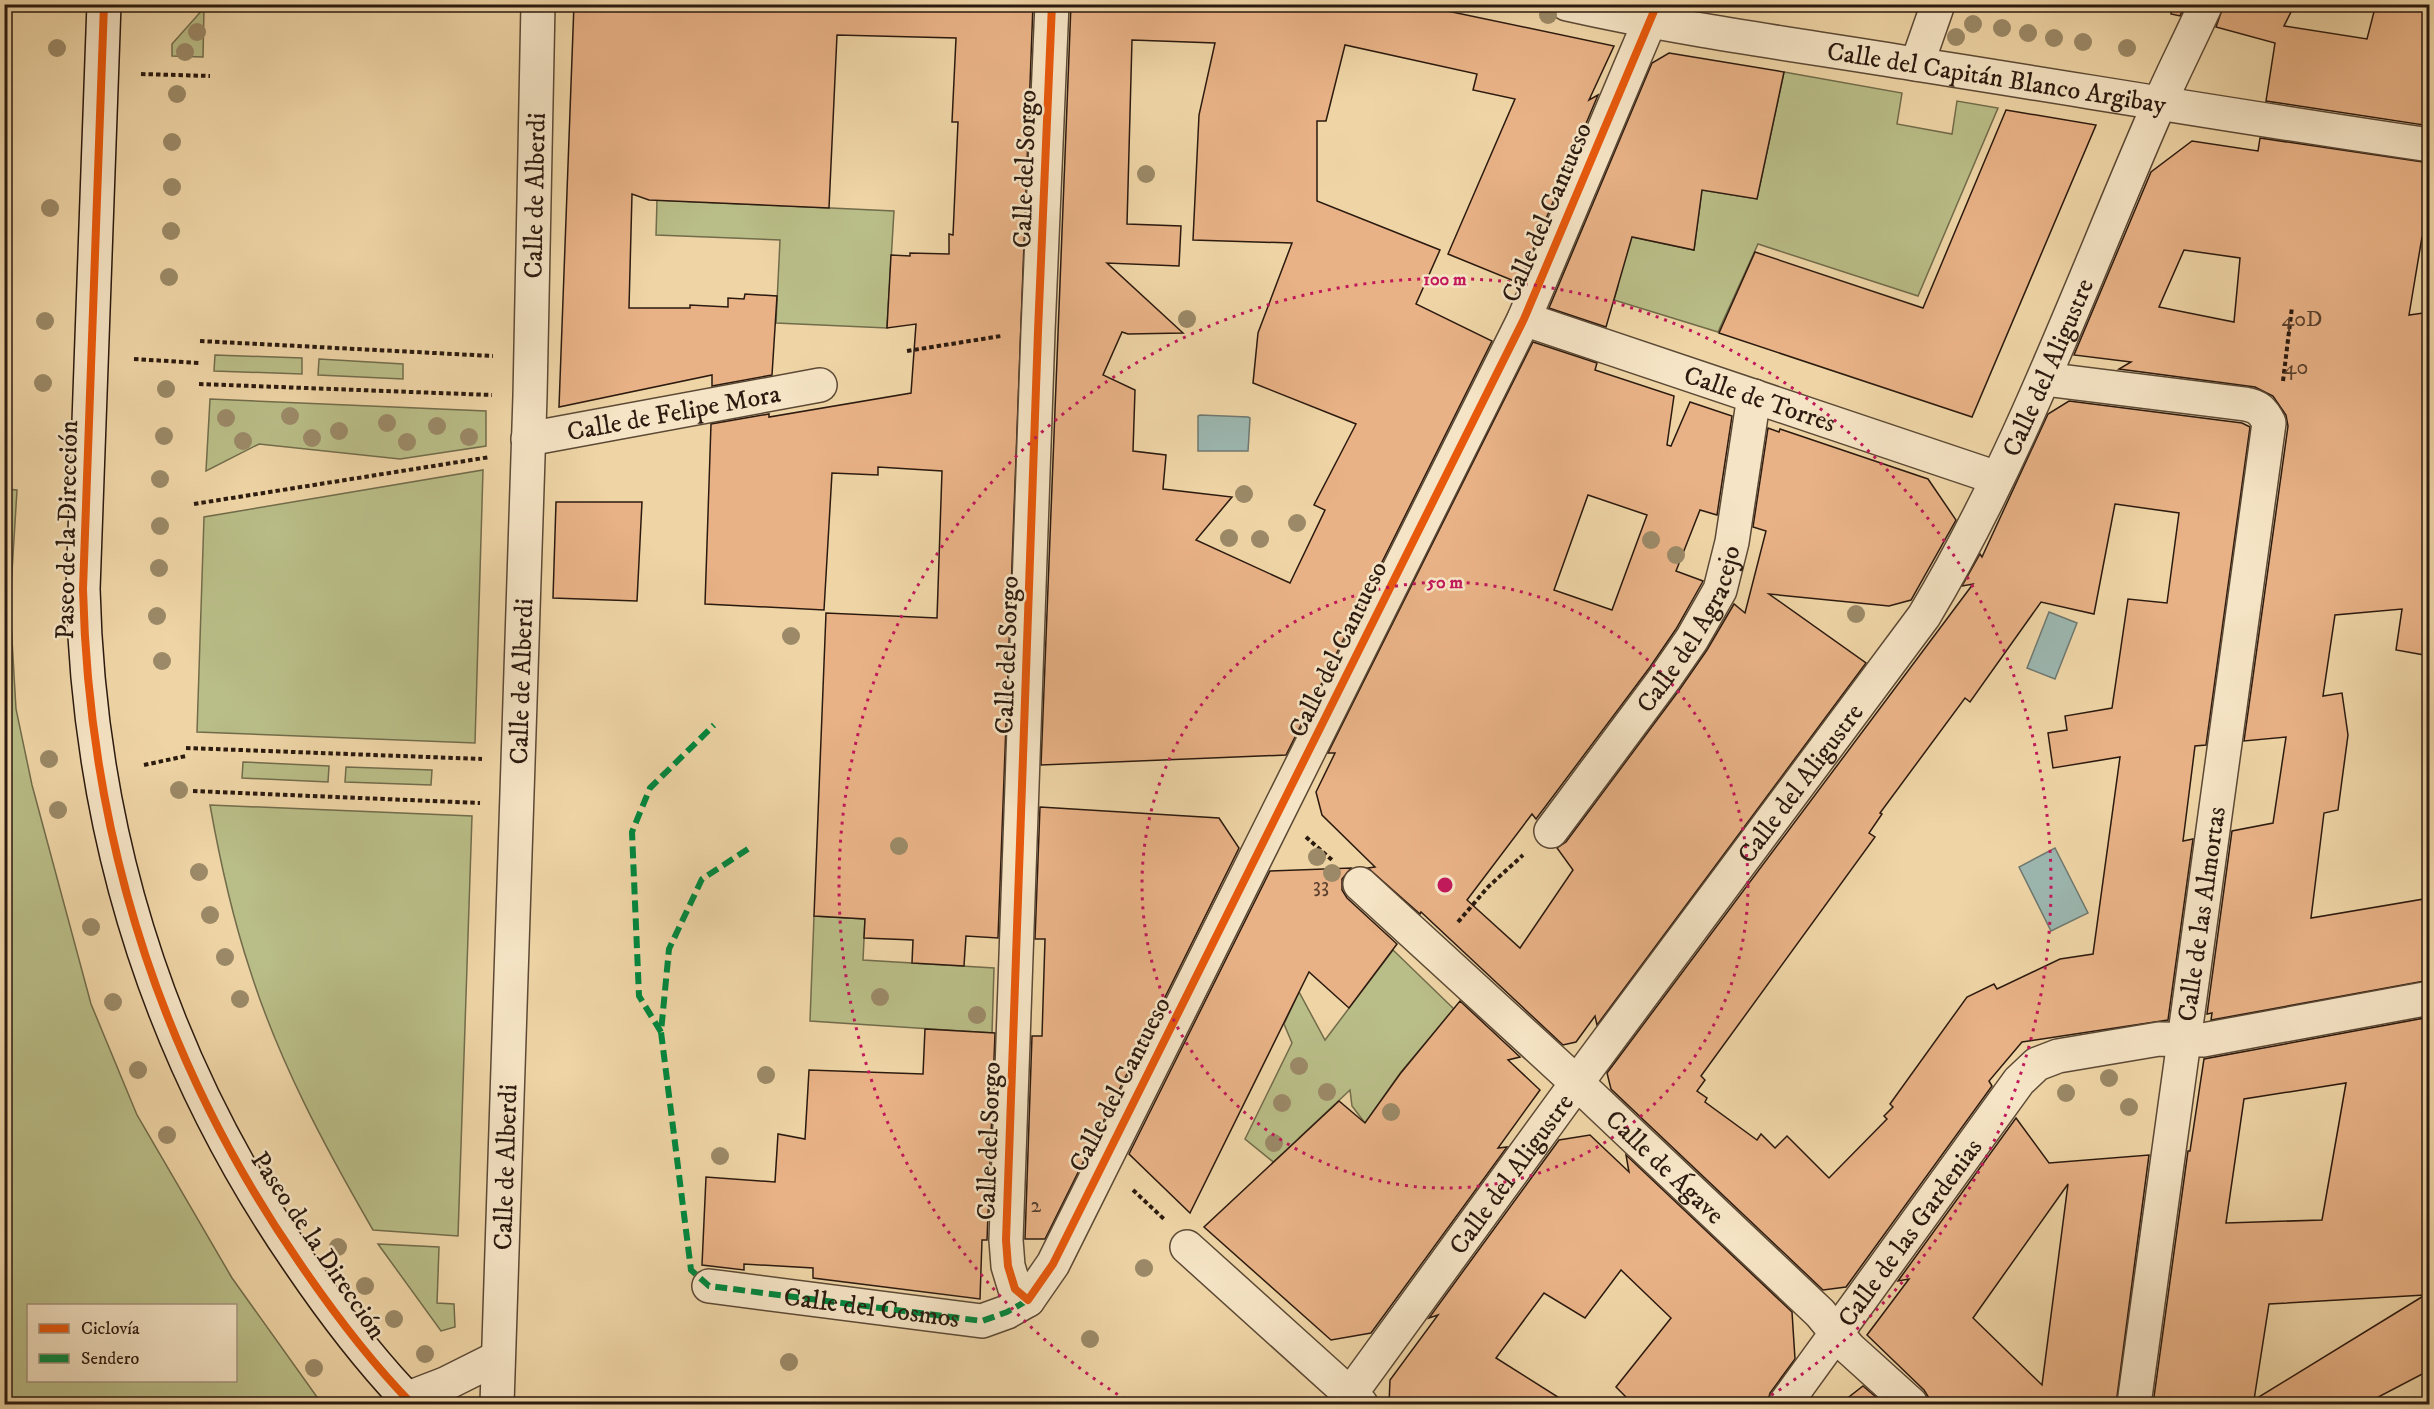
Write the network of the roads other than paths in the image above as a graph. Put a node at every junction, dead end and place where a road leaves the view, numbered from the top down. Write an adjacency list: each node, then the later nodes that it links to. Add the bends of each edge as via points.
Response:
1 (104, 4): 28 (street, Paseo de la Dirección, via 82,589 90,712 106,813 146,961 188,1068 213,1119 267,1214 329,1305)
2 (538, 4): 15 (street, Calle de Alberdi)
3 (1052, 4): 24 (street, Calle del Sorgo, via 1006,1240 1015,1289)
4 (1567, 4): 7 (street, Calle del Capitán Blanco Argibay)
5 (1938, 4): 8 (street)
6 (2206, 4): 9 (street, Calle del Aligustre)
7 (1653, 14): 8 (street, Calle del Capitán Blanco Argibay); 11 (street, Calle del Cantueso)
8 (1917, 64): 9 (street, Calle del Capitán Blanco Argibay)
9 (2159, 104): 10 (street, Calle del Capitán Blanco Argibay); 12 (street, Calle del Aligustre)
10 (2430, 145)
11 (1524, 319): 14 (street, Calle de Torres); 24 (street, Calle del Cantueso, via 1058,1254)
12 (2044, 379): 16 (street, Calle del Aligustre); 20 (street, Calle de las Almortas, via 2245,404 2263,411 2269,423)
13 (820, 385): 15 (street, Calle de Felipe Mora)
14 (1754, 396): 16 (street, Calle de Torres); 17 (street, Calle del Agracejo, via 1732,542 1720,590 1672,668)
15 (528, 439): 26 (street, Calle de Alberdi)
16 (1997, 478): 21 (street, Calle del Aligustre, via 1968,540 1924,616)
17 (1539, 841)
18 (1360, 884): 21 (street, Calle de Ágave)
19 (2430, 998): 20 (street)
20 (2184, 1041): 25 (street, Calle de las Gardenias, via 2159,1039 2058,1056 2037,1064 2019,1081); 32 (street, Calle de las Almortas)
21 (1577, 1083): 25 (street, Calle de Ágave, via 1820,1313); 27 (street, Calle del Aligustre)
22 (1179, 1237): 27 (street)
23 (709, 1286): 24 (street, Calle del Cosmos, via 982,1321)
24 (1028, 1300)
25 (1836, 1333): 30 (street, Calle de las Gardenias); 31 (street, Calle de Ágave)
26 (497, 1358): 28 (street); 29 (street, Calle de Alberdi)
27 (1351, 1401)
28 (409, 1402)
29 (497, 1404)
30 (1785, 1404)
31 (1911, 1404)
32 (2134, 1404)

